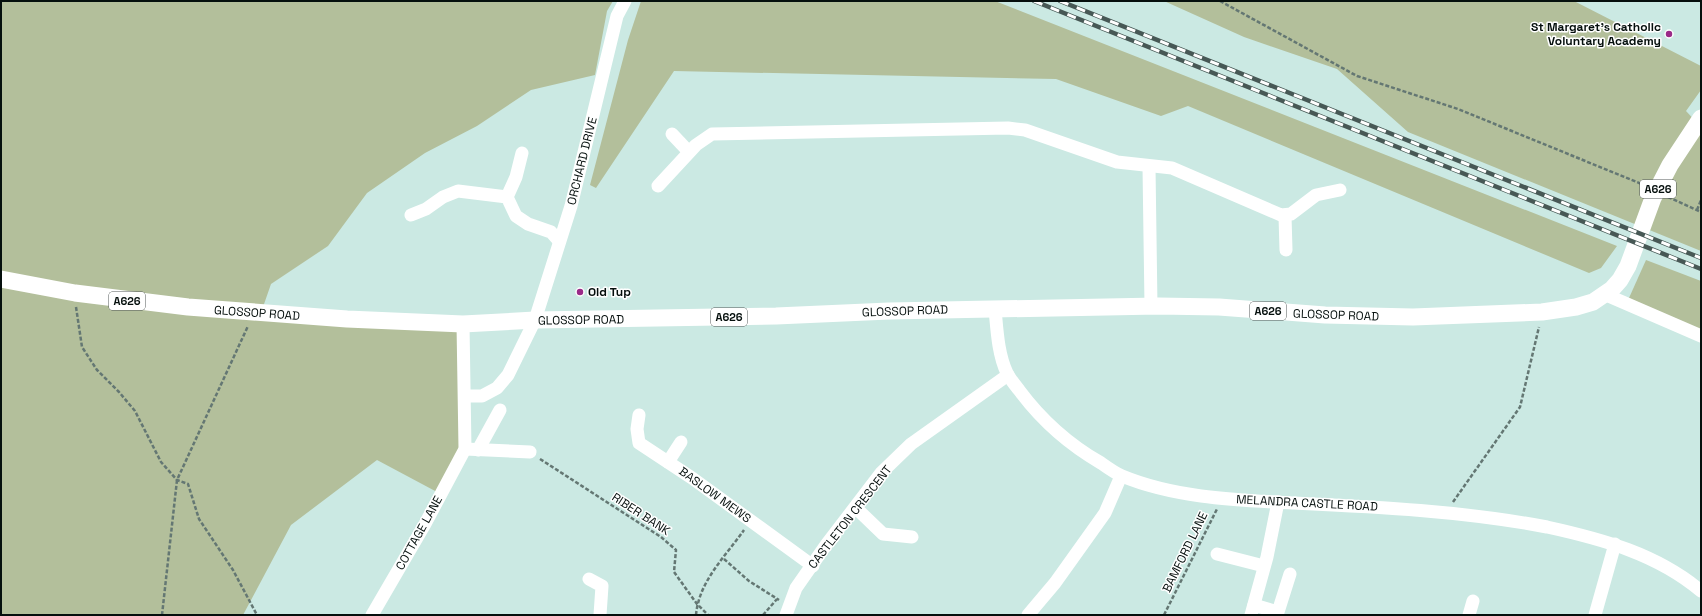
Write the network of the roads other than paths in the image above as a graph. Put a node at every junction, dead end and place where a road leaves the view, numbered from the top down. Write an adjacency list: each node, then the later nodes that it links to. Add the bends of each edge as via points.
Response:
1 (625, 1): 12 (street, ORCHARD DRIVE, via 617,16 571,206)
2 (1701, 118): 15 (main road, GLOSSOP ROAD / A626, via 1670,165 1654,198 1628,266 1620,280)
3 (672, 134): 4 (street)
4 (689, 152): 6 (street, via 712,134 1008,128 1025,130 1117,162); 7 (street)
5 (522, 153): 9 (street, via 516,177)
6 (1149, 167): 11 (street, via 1164,167 1187,174 1275,214); 16 (street)
7 (658, 186)
8 (1340, 190): 11 (street, via 1316,195)
9 (507, 197): 10 (street, via 458,191); 12 (street, via 516,216 528,224 551,232)
10 (411, 215)
11 (1285, 216): 13 (street)
12 (559, 241): 18 (street, ORCHARD DRIVE)
13 (1286, 250)
14 (1, 279): 19 (main road, GLOSSOP ROAD / A626, via 132,301 347,319)
15 (1608, 292): 16 (main road, GLOSSOP ROAD / A626, via 1593,302 1542,312 1406,317); 20 (street)
16 (1151, 306): 17 (main road, GLOSSOP ROAD / A626)
17 (995, 309): 18 (main road, GLOSSOP ROAD / A626); 21 (street, MELANDRA CASTLE ROAD, via 997,333)
18 (535, 320): 19 (main road, GLOSSOP ROAD / A626); 22 (street, via 508,375 497,388 482,396)
19 (463, 324): 22 (street, COTTAGE LANE)
20 (1701, 336)
21 (1008, 375): 30 (street, MELANDRA CASTLE ROAD, via 1030,406 1047,424 1076,448); 32 (street, CASTLETON CRESCENT, via 911,444 881,473)
22 (465, 396): 26 (street, COTTAGE LANE)
23 (500, 410): 27 (street)
24 (639, 415): 29 (street, BASLOW MEWS, via 639,443)
25 (681, 442): 29 (street)
26 (464, 449): 27 (street); 45 (street, COTTAGE LANE, via 425,524)
27 (478, 450): 28 (street)
28 (530, 452)
29 (668, 462): 36 (street, BASLOW MEWS)
30 (1121, 476): 31 (street, MELANDRA CASTLE ROAD, via 1174,490 1222,498); 47 (street, via 1105,513 1055,583)
31 (1278, 502): 34 (street, MELANDRA CASTLE ROAD, via 1447,512 1512,520); 37 (street)
32 (856, 508): 33 (street, via 883,534); 36 (street, CASTLETON CRESCENT, via 826,545)
33 (912, 537)
34 (1615, 544): 40 (street, MELANDRA CASTLE ROAD, via 1643,554 1686,578); 49 (street)
35 (1217, 554): 37 (street)
36 (813, 566): 42 (street, CASTLETON CRESCENT)
37 (1264, 566): 43 (street)
38 (1290, 574): 44 (street)
39 (589, 579): 46 (street, via 602,586)
40 (1701, 591)
41 (1473, 601): 48 (street)
42 (784, 606)
43 (1252, 610): 44 (street)
44 (1278, 614)
45 (372, 615)
46 (600, 615)
47 (1028, 615)
48 (1469, 615)
49 (1594, 615)

